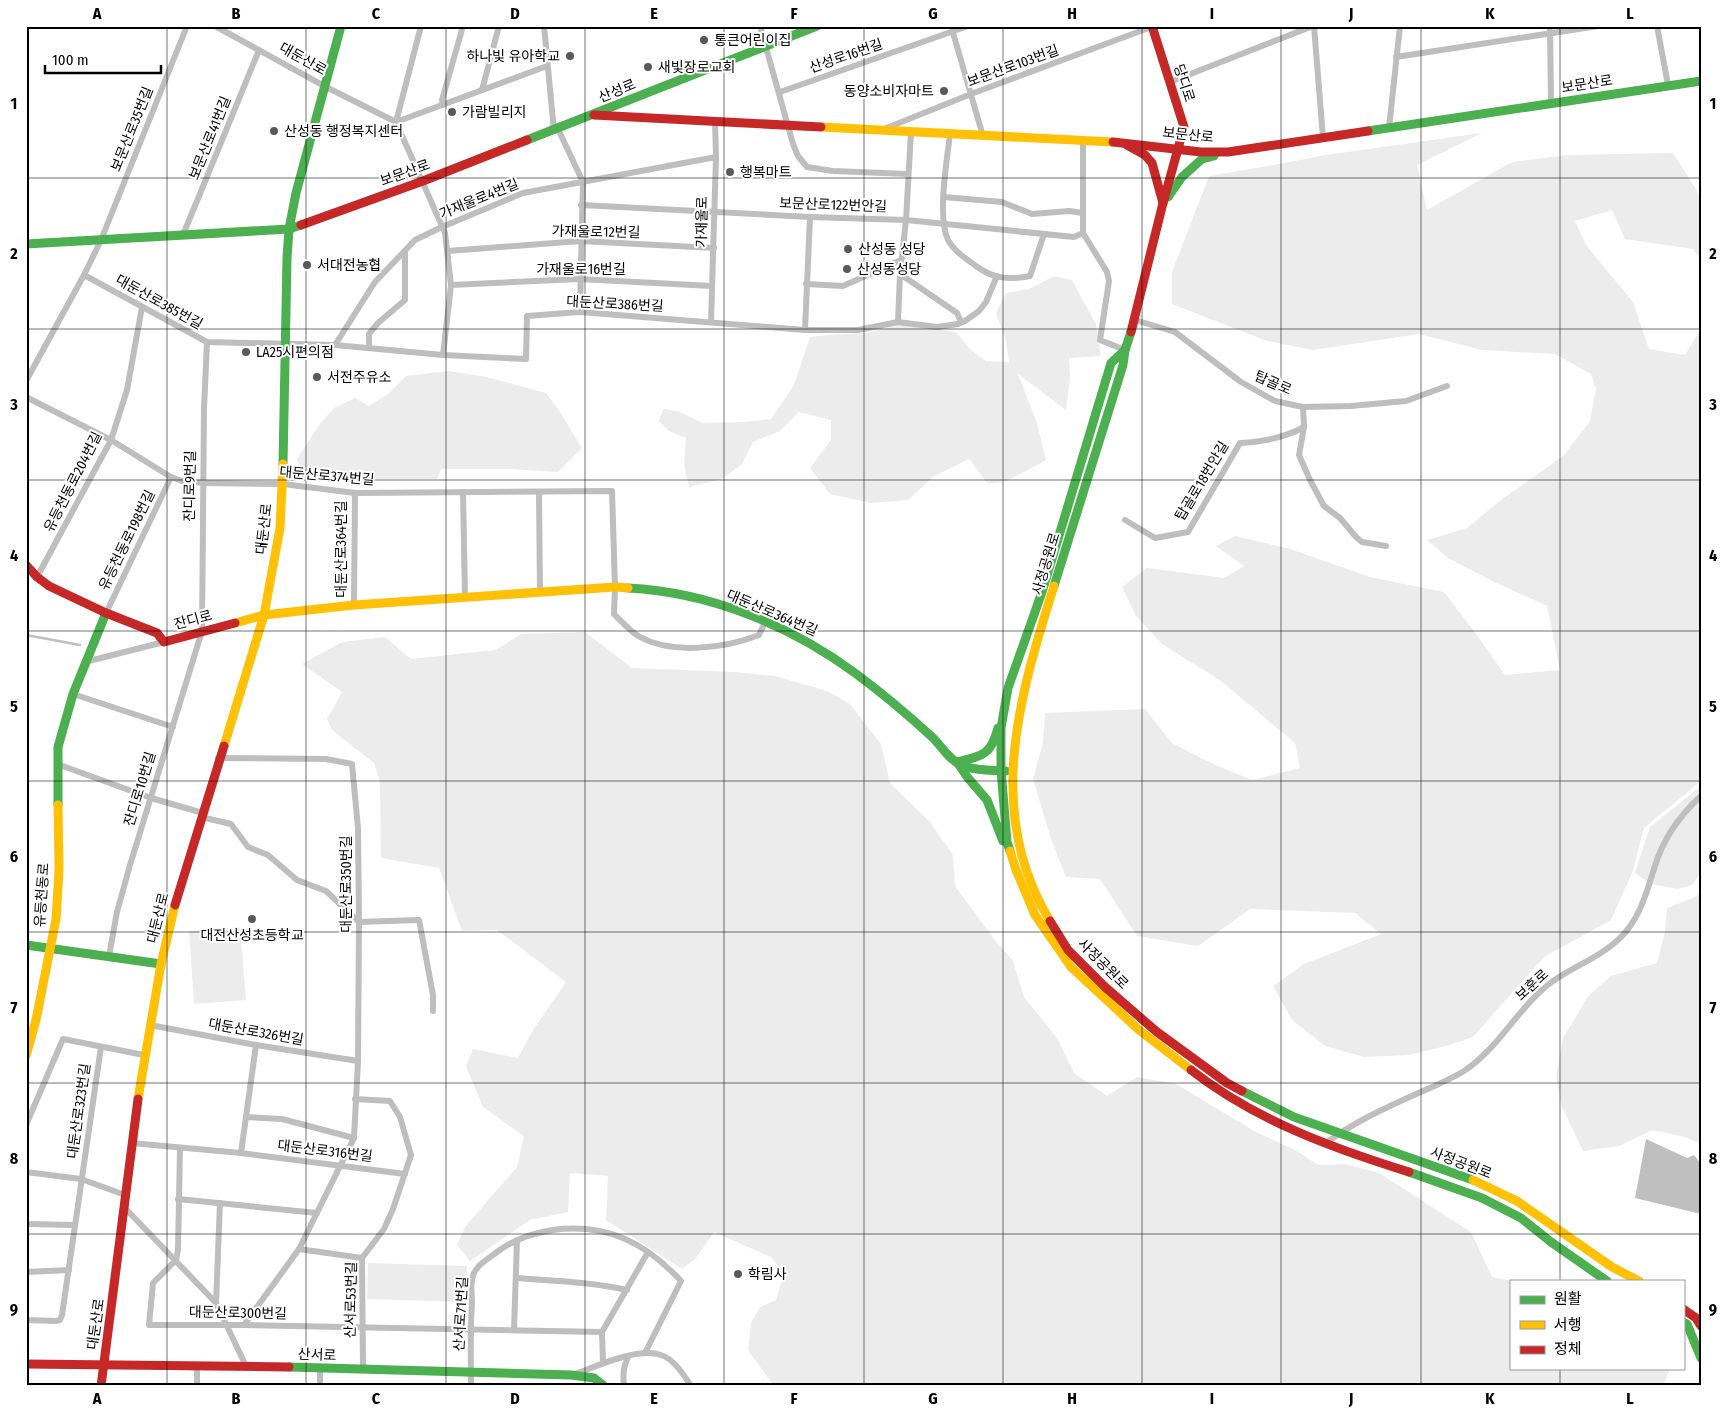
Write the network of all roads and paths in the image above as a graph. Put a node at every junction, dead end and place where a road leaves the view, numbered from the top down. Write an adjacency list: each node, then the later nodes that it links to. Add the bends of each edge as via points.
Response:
1 (186, 26): 63 (street, 보문산로35번길)
2 (215, 26): 19 (street, 대둔산로)
3 (342, 26): 25 (main road, 대둔산로)
4 (422, 26): 32 (street)
5 (462, 26): 30 (street)
6 (499, 26): 26 (street)
7 (544, 26): 21 (street)
8 (760, 26): 18 (street)
9 (817, 26): 18 (main road, 산성로)
10 (968, 26): 16 (street, 산성로16번길)
11 (1313, 26): 22 (street); 41 (street)
12 (1400, 26): 20 (street)
13 (1598, 26): 17 (street)
14 (1657, 26): 24 (street)
15 (1153, 27): 22 (main road, 당디로); 28 (street, 보문산로103번길)
16 (952, 29): 27 (street, 산성로16번길); 28 (street)
17 (1550, 30): 20 (street); 29 (street)
18 (764, 46): 27 (street); 31 (main road, 산성로)
19 (259, 50): 25 (street, 대둔산로); 62 (street, 보문산로41번길)
20 (1396, 57): 35 (street)
21 (547, 66): 26 (street); 36 (street)
22 (1170, 82): 44 (main road, 당디로, via 1184,127)
23 (1701, 82): 24 (main road, 보문산로)
24 (1668, 85): 29 (main road, 보문산로)
25 (326, 87): 32 (street); 59 (main road, 대둔산로)
26 (482, 90): 30 (street)
27 (780, 92): 34 (street)
28 (971, 94): 37 (street, 보문산로103번길); 40 (street)
29 (1551, 103): 35 (main road, 보문산로)
30 (443, 105): 32 (street)
31 (594, 115): 33 (main road, 보문산로); 36 (main road, 보문산로)
32 (396, 122): 48 (street)
33 (716, 122): 34 (main road, 보문산로); 46 (street, 가재울로)
34 (788, 125): 37 (main road, 보문산로); 47 (street, via 798,156 807,167 833,172)
35 (1389, 128): 41 (main road, 보문산로)
36 (556, 130): 48 (main road, 보문산로); 49 (street)
37 (880, 130): 38 (main road, 보문산로)
38 (911, 132): 39 (main road, 보문산로); 47 (street)
39 (950, 134): 40 (main road, 보문산로); 50 (street)
40 (983, 136): 42 (main road, 보문산로)
41 (1323, 138): 45 (main road, 보문산로)
42 (1083, 141): 43 (main road, 보문산로); 54 (street)
43 (1122, 143): 44 (main road, 보문산로); 51 (main road, via 1145,155 1152,163)
44 (1180, 149): 45 (main road, 보문산로); 51 (main road, 사정공원로)
45 (1228, 152): 51 (main road, via 1202,159 1182,177)
46 (716, 157): 49 (street, 가재울로4번길); 53 (street, 가재울로)
47 (908, 174): 56 (street)
48 (424, 181): 58 (street); 59 (main road, 보문산로)
49 (583, 182): 52 (street); 58 (street, 가재울로4번길, via 523,194)
50 (944, 197): 54 (street, via 1002,202 1032,214); 57 (street)
51 (1163, 203): 79 (main road, 사정공원로)
52 (582, 206): 53 (street, 보문산로122번안길); 64 (street)
53 (714, 212): 55 (street, 보문산로122번안길); 66 (street, 가재울로)
54 (1083, 213): 60 (street)
55 (810, 217): 56 (street, 보문산로122번안길); 74 (street)
56 (906, 220): 57 (street, 보문산로122번안길); 69 (street)
57 (943, 223): 61 (street, 보문산로122번안길); 72 (street, via 949,240 962,256 980,270)
58 (442, 227): 67 (street, 가재울로4번길, via 415,240); 68 (street)
59 (289, 229): 62 (main road, 보문산로); 85 (main road, 대둔산로)
60 (1083, 232): 61 (street, 보문산로122번안길, via 1074,237); 88 (street, via 1110,281 1100,340)
61 (1044, 234): 72 (street, via 1030,276 1015,279)
62 (183, 235): 63 (main road, 보문산로)
63 (101, 240): 65 (main road, 보문산로); 71 (street, 보문산로35번길)
64 (581, 241): 66 (street, 가재울로12번길); 68 (street, 가재울로12번길); 73 (street)
65 (26, 244)
66 (714, 248): 76 (street, 가재울로)
67 (405, 251): 86 (street, 가재울로4번길, via 375,282); 87 (street, via 406,300 369,334)
68 (448, 251): 75 (street)
69 (901, 260): 70 (street); 74 (street, via 843,286)
70 (900, 274): 81 (street); 82 (street, via 957,313)
71 (84, 275): 77 (street, 대둔산로385번길); 90 (street, 보문산로35번길)
72 (997, 276): 82 (street, 대둔산로386번길, via 979,311)
73 (579, 279): 75 (street, 가재울로16번길); 76 (street, 가재울로16번길); 78 (street)
74 (806, 284): 83 (street)
75 (451, 285): 89 (street)
76 (712, 286): 80 (street, 가재울로)
77 (142, 307): 84 (street, 대둔산로385번길); 95 (street, 유등천동로204번길, via 127,390)
78 (580, 312): 80 (street, 대둔산로386번길); 89 (street, 대둔산로386번길, via 527,316 526,359)
79 (1135, 320): 88 (main road, 사정공원로); 93 (street, 탑골로, via 1175,332 1241,382 1275,401)
80 (711, 322): 83 (street, 대둔산로386번길)
81 (898, 322): 82 (street, 대둔산로386번길, via 937,327); 83 (street, 대둔산로386번길, via 858,330)
82 (961, 322)
83 (805, 330)
84 (207, 342): 85 (street, 대둔산로385번길); 97 (street, 잔디로9번길)
85 (285, 343): 86 (street, 대둔산로386번길); 98 (main road, 대둔산로)
86 (335, 346): 87 (street, 대둔산로386번길)
87 (369, 348): 89 (street, 대둔산로386번길)
88 (1125, 350): 117 (main road, 사정공원로, via 1111,363 1042,592); 123 (main road, 사정공원로, via 1026,678)
89 (443, 355)
90 (26, 381)
91 (1447, 386): 93 (street, 탑골로, via 1406,401)
92 (26, 396): 95 (street, 대둔산로374번길)
93 (1303, 407): 94 (street)
94 (1304, 427): 102 (street, 탑골로18번안길, via 1289,435 1240,443 1188,532 1155,538); 103 (street, via 1299,455 1324,506 1362,542)
95 (111, 440): 96 (street, 대둔산로374번길); 105 (street, 유등천동로204번길)
96 (171, 477): 97 (street, 대둔산로374번길); 110 (street, 유등천동로198번길)
97 (203, 483): 98 (street, 대둔산로374번길); 113 (street, 잔디로9번길)
98 (283, 484): 101 (street, 대둔산로374번길); 111 (main road, 대둔산로, via 280,528)
99 (463, 492): 100 (street, 대둔산로374번길); 101 (street, 대둔산로374번길); 108 (street)
100 (539, 492): 106 (street, 대둔산로374번길, via 612,491); 107 (street)
101 (355, 493): 109 (street, 대둔산로364번길)
102 (1125, 520)
103 (1386, 546)
104 (26, 565): 105 (main road)
105 (37, 577): 110 (main road)
106 (615, 587): 107 (main road, 대둔산로364번길); 112 (main road, 대둔산로364번길, via 651,589 691,597); 112 (street, via 614,614 639,636 654,643 686,648 717,647 759,635)
107 (540, 591): 108 (main road, 대둔산로364번길)
108 (465, 596): 109 (main road, 대둔산로364번길)
109 (354, 605): 111 (main road, 대둔산로364번길)
110 (106, 613): 114 (main road, 잔디로, via 157,633); 115 (main road, 유등천동로)
111 (264, 615): 113 (main road, 잔디로); 119 (main road, 대둔산로)
112 (765, 622): 120 (main road, 대둔산로364번길, via 796,636 854,672)
113 (202, 631): 114 (main road, 잔디로); 118 (street, 잔디로10번길)
114 (164, 642): 115 (street)
115 (86, 662): 116 (main road, 유등천동로)
116 (73, 694): 118 (street); 121 (main road, 유등천동로, via 60,736)
117 (1004, 704): 120 (main road, via 990,750); 122 (main road, 사정공원로)
118 (173, 727): 125 (street, 잔디로10번길)
119 (218, 758): 126 (main road, 대둔산로); 128 (street, 대둔산로350번길, via 326,759 352,764 358,828)
120 (957, 762): 122 (main road, 대둔산로364번길, via 972,768); 127 (main road, via 987,800)
121 (57, 764): 125 (street); 130 (main road, 유등천동로, via 59,870)
122 (1001, 770): 123 (main road, 대둔산로364번길); 127 (main road, 사정공원로, via 1007,842)
123 (1012, 772): 143 (main road, 사정공원로, via 1021,852 1038,901 1068,950 1156,1032 1227,1083 1294,1117)
124 (1701, 796): 143 (street, 보훈로, via 1676,824 1660,854 1635,921 1619,939 1603,953 1549,984 1530,1001 1502,1037 1464,1071)
125 (151, 798): 126 (street); 131 (street, 잔디로10번길, via 117,912)
126 (202, 815): 128 (street, via 231,824 248,847 268,854 297,880 326,891); 132 (main road, 대둔산로)
127 (1016, 870): 146 (main road, 사정공원로, via 1035,916 1056,947 1071,967 1126,1019 1213,1087 1272,1121)
128 (359, 922): 133 (street, via 419,920); 139 (street, 대둔산로350번길)
129 (26, 945): 130 (main road, 대둔산로)
130 (51, 948): 131 (main road, 대둔산로); 138 (main road, 유등천동로)
131 (109, 956): 132 (main road, 대둔산로)
132 (161, 964): 134 (main road, 대둔산로)
133 (434, 1011)
134 (150, 1025): 135 (street, 대둔산로326번길); 137 (main road, 대둔산로)
135 (256, 1045): 139 (street, 대둔산로326번길); 141 (street)
136 (101, 1047): 137 (street, 대둔산로323번길); 142 (street, 대둔산로323번길, via 63,1039); 152 (street, 대둔산로323번길)
137 (144, 1055): 145 (main road, 대둔산로)
138 (26, 1056)
139 (358, 1061): 140 (street, 대둔산로350번길)
140 (355, 1099): 144 (street, 대둔산로350번길); 151 (street, 산서로53번길, via 390,1101 400,1117 411,1155)
141 (246, 1117): 144 (street, via 282,1119); 148 (street)
142 (26, 1125)
143 (1339, 1133): 146 (street, 보훈로); 169 (main road, 사정공원로, via 1466,1178 1517,1201 1612,1267)
144 (354, 1138): 149 (street, 대둔산로350번길)
145 (131, 1143): 147 (street, 대둔산로316번길); 153 (main road, 대둔산로)
146 (1326, 1143): 168 (main road, 사정공원로, via 1482,1198 1520,1218)
147 (180, 1148): 148 (street, 대둔산로316번길); 154 (street)
148 (241, 1153): 149 (street, 대둔산로316번길)
149 (341, 1165): 151 (street, 대둔산로316번길); 157 (street, 대둔산로350번길)
150 (26, 1172): 152 (street, 대둔산로323번길)
151 (404, 1174): 163 (street, 산서로53번길, via 384,1229)
152 (81, 1179): 153 (street); 159 (street, 대둔산로323번길)
153 (125, 1195): 156 (main road, 대둔산로)
154 (178, 1199): 155 (street); 164 (street)
155 (220, 1203): 157 (street); 171 (street)
156 (124, 1207): 164 (street); 188 (main road, 대둔산로)
157 (317, 1213): 161 (street, 대둔산로350번길)
158 (26, 1224): 159 (street)
159 (75, 1225): 165 (street, 대둔산로323번길)
160 (517, 1240): 162 (street, 산서로71번길, via 571,1227 598,1229 624,1238); 167 (street); 180 (street, 산서로71번길, via 483,1262 473,1274)
161 (299, 1249): 163 (street); 177 (street, 대둔산로350번길)
162 (648, 1252): 170 (street); 183 (street, 산서로71번길, via 664,1262 680,1280)
163 (362, 1258): 179 (street, 산서로53번길)
164 (176, 1260): 171 (street); 176 (street, 대둔산로300번길, via 153,1283 149,1325)
165 (70, 1270): 166 (street); 174 (street, 대둔산로323번길, via 60,1320)
166 (26, 1272)
167 (516, 1278): 170 (street); 181 (street)
168 (1606, 1280)
169 (1637, 1280)
170 (627, 1290): 182 (street)
171 (216, 1303): 176 (street)
172 (1684, 1309): 173 (main road)
173 (1698, 1316): 175 (street); 178 (main road)
174 (26, 1320)
175 (1685, 1323): 185 (main road)
176 (228, 1325): 177 (street, 대둔산로300번길); 190 (street)
177 (244, 1325): 179 (street, 대둔산로300번길)
178 (1701, 1326)
179 (363, 1328): 180 (street, 대둔산로300번길); 192 (street, 산서로53번길)
180 (470, 1330): 181 (street, 대둔산로300번길); 193 (street, 산서로71번길)
181 (514, 1330): 182 (street, 대둔산로300번길)
182 (602, 1332): 186 (street)
183 (645, 1352): 184 (street); 201 (street, via 662,1355 673,1362)
184 (628, 1357): 186 (street); 200 (street, via 623,1373)
185 (1701, 1358)
186 (603, 1363): 194 (street)
187 (26, 1364): 188 (main road, 산서로)
188 (104, 1364): 189 (main road, 산서로); 195 (main road, 대둔산로)
189 (197, 1365): 190 (main road, 산서로); 196 (street)
190 (246, 1366): 191 (main road, 산서로)
191 (320, 1368): 192 (main road, 산서로); 197 (street)
192 (363, 1370): 193 (main road, 산서로)
193 (471, 1373): 194 (main road, 산서로); 198 (street, 산서로71번길)
194 (571, 1375): 199 (main road, 산서로, via 594,1378)
195 (102, 1386)
196 (197, 1386)
197 (320, 1386)
198 (471, 1386)
199 (604, 1386)
200 (624, 1386)
201 (691, 1386)

